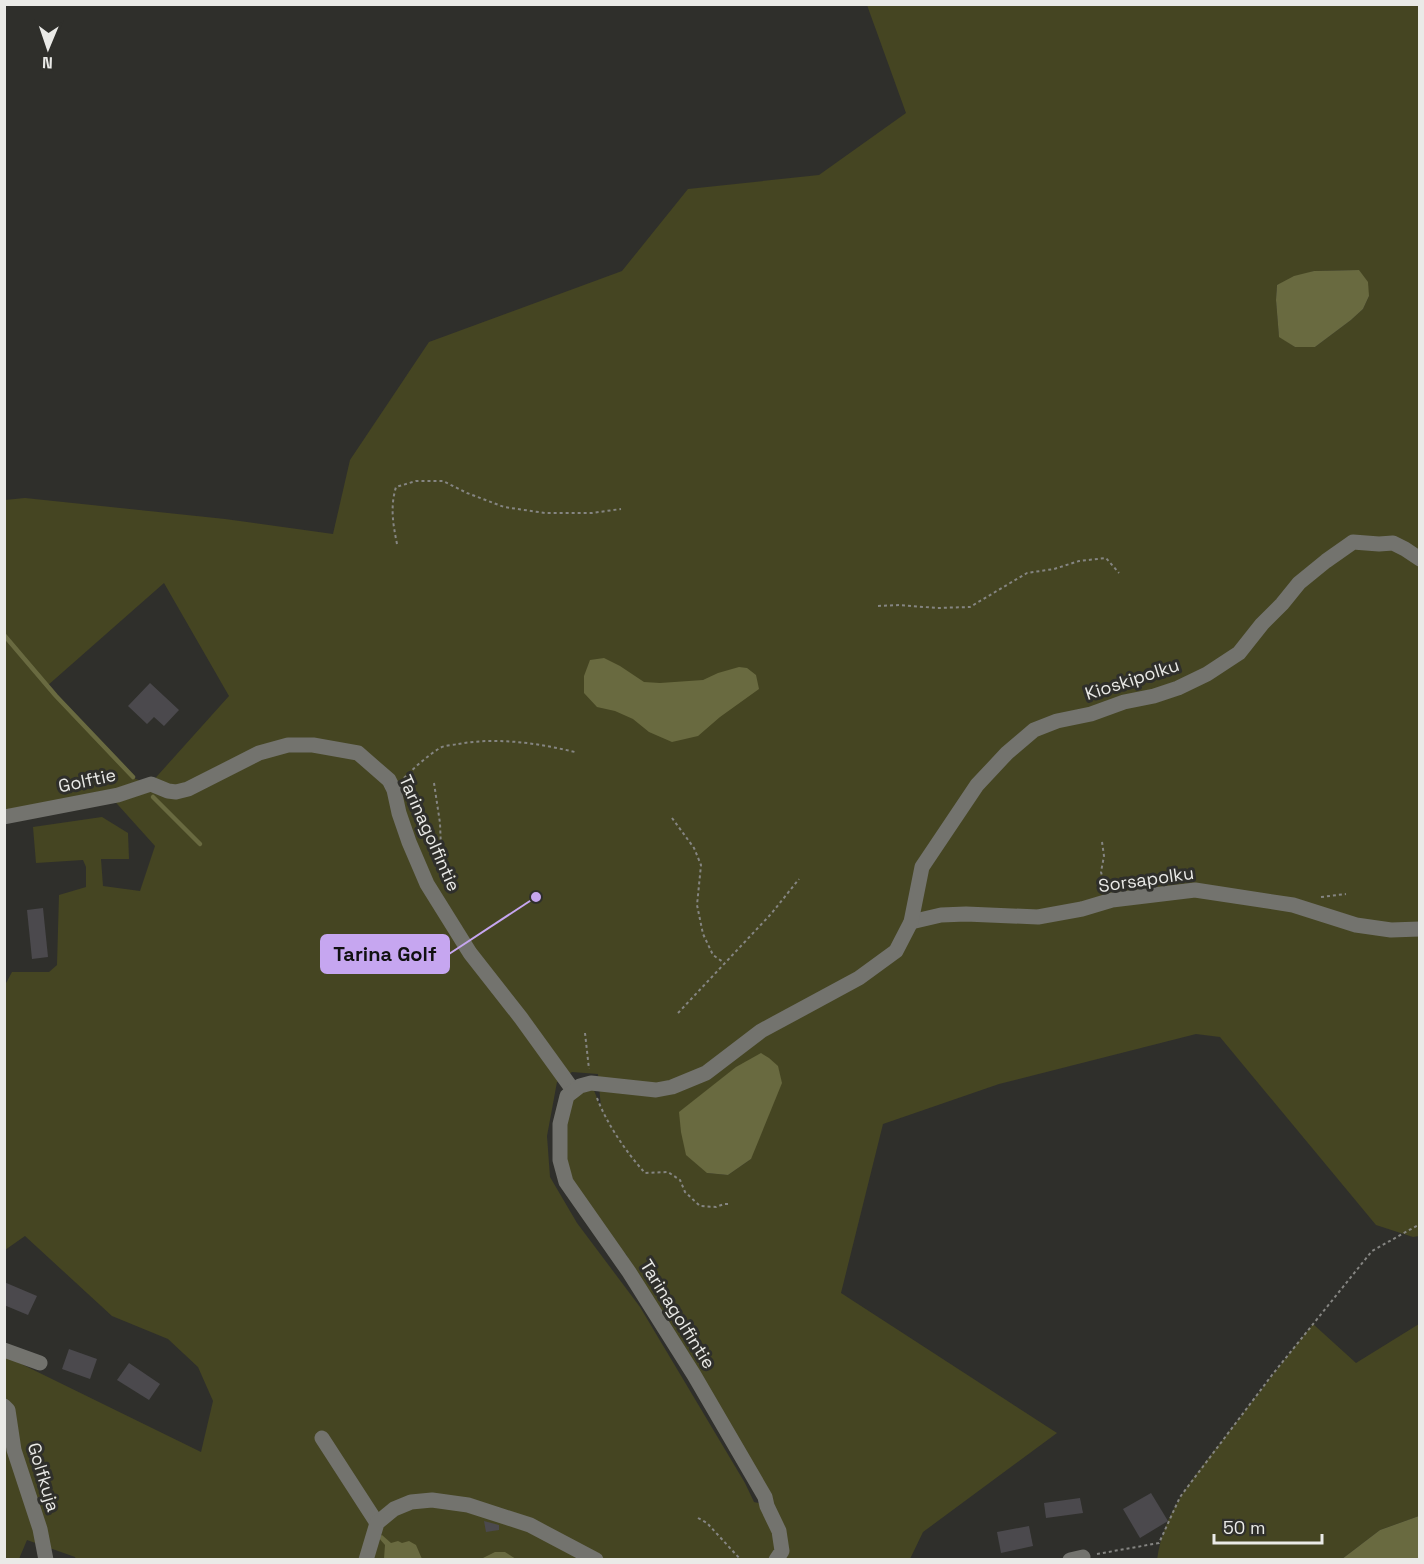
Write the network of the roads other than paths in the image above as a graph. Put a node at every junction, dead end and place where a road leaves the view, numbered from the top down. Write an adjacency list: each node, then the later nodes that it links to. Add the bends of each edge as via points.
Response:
1 (1419, 559): 4 (street, Kioskipolku, via 1393,543 1353,542 1299,583 1239,653 1208,674 1154,696 1034,730 977,786 922,867)
2 (176, 792): 3 (street, Golftie, via 151,784 118,795); 6 (street, Tarinagolfintie, via 259,753 288,745 358,753 392,786 427,885 470,953)
3 (4, 817)
4 (911, 922): 5 (street, Sorsapolku, via 958,914 1038,917 1112,900 1195,890 1293,905 1356,925); 6 (street, via 896,951 859,978 761,1031 706,1073 656,1090 591,1083)
5 (1419, 929)
6 (573, 1090): 15 (street, Tarinagolfintie, via 567,1096 560,1124 560,1160 566,1182 694,1374 765,1497 779,1531 782,1551)
7 (4, 1350): 8 (street)
8 (40, 1362)
9 (4, 1406): 12 (street, Golfkuja)
10 (322, 1438): 11 (street)
11 (377, 1523): 13 (street); 14 (street, via 411,1502 432,1500 468,1505 530,1525)
12 (46, 1560)
13 (366, 1560)
14 (596, 1560)
15 (776, 1560)

